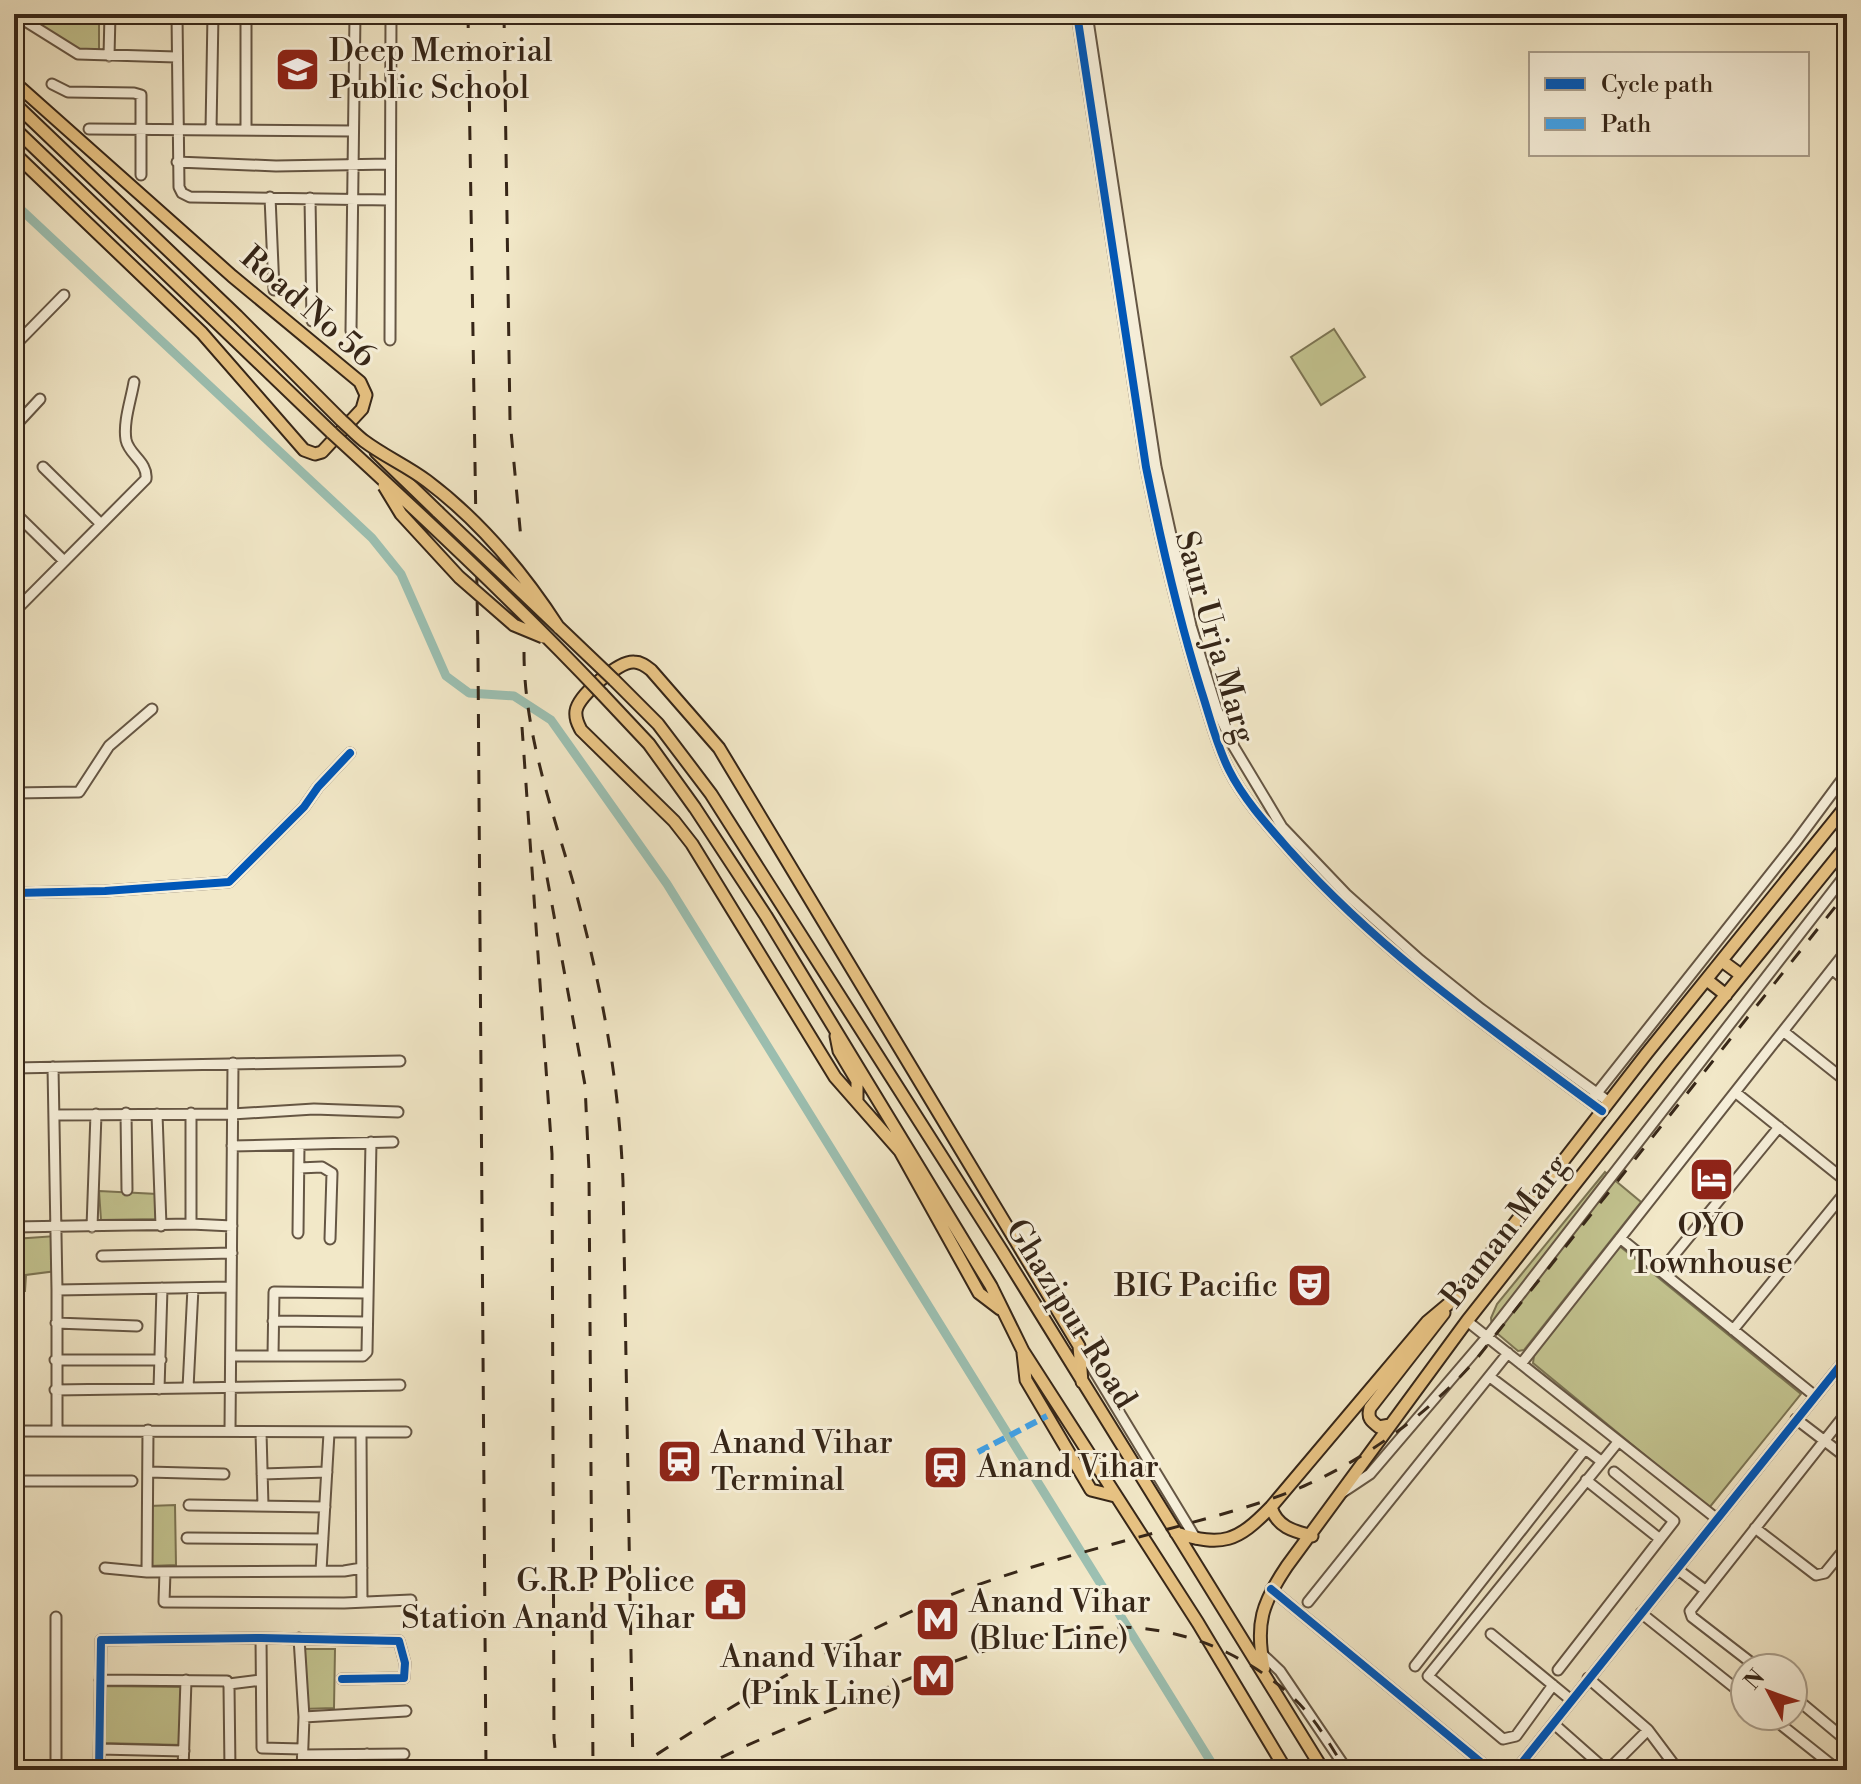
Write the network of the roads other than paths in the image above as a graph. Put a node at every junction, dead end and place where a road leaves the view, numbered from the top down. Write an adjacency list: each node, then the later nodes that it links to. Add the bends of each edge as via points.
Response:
1 (14, 14): 10 (street, via 72,52)
2 (110, 14): 10 (street)
3 (177, 14): 11 (street)
4 (213, 14): 20 (street)
5 (246, 14): 21 (street)
6 (355, 14): 22 (street)
7 (391, 14): 26 (street)
8 (1077, 14): 14 (street, Saur Urja Marg)
9 (1087, 14): 14 (street, Saur Urja Marg)
10 (109, 56): 11 (street)
11 (176, 57): 19 (street)
12 (14, 82): 23 (main road, Road No 56, via 360,382 366,395 362,409 322,452 304,450 202,333)
13 (52, 84): 18 (street, via 68,92 138,93)
14 (1096, 102): 46 (street, Saur Urja Marg, via 1156,467); 47 (street, Saur Urja Marg, via 1146,467)
15 (14, 103): 73 (main road, Ghazipur Road, bridge, via 658,724 711,794)
16 (14, 128): 42 (main road, bridge)
17 (89, 129): 18 (street)
18 (141, 129): 19 (street); 27 (street)
19 (176, 130): 20 (street); 24 (street)
20 (211, 130): 21 (street)
21 (246, 130): 22 (street)
22 (353, 131): 25 (street)
23 (14, 153)
24 (177, 162): 25 (street); 28 (street, via 185,196)
25 (352, 164): 26 (street); 30 (street)
26 (390, 164): 31 (street)
27 (141, 175)
28 (270, 197): 29 (street); 32 (street)
29 (310, 198): 30 (street); 34 (street)
30 (352, 199): 31 (street); 35 (street)
31 (390, 200): 36 (street)
32 (274, 290)
33 (64, 295): 37 (street)
34 (312, 321)
35 (351, 331)
36 (390, 340)
37 (14, 346)
38 (134, 382): 44 (street, via 126,436 146,479)
39 (40, 399): 40 (street)
40 (14, 427)
41 (43, 467): 44 (street)
42 (376, 473): 49 (main road, Ghazipur Road, bridge); 49 (main road, bridge, via 401,514 459,577 514,625)
43 (14, 512): 45 (street)
44 (100, 523): 45 (street)
45 (64, 561): 48 (street)
46 (1178, 565): 47 (street); 75 (street, Saur Urja Marg, via 1217,710 1282,827 1420,960)
47 (1167, 567): 77 (street, Saur Urja Marg, via 1218,747 1267,823 1310,872 1412,966)
48 (14, 612)
49 (551, 640): 65 (main road, Ghazipur Road, bridge, via 649,744)
50 (152, 709): 53 (street, via 109,746 79,792)
51 (350, 753): 57 (street, via 229,882)
52 (1847, 773): 75 (street)
53 (14, 793)
54 (1847, 805): 59 (main road, Baman Marg)
55 (1847, 845): 61 (main road, Baman Marg)
56 (1847, 873): 120 (street)
57 (14, 893)
58 (1847, 950): 60 (street)
59 (1722, 961): 61 (main road); 62 (main road, Baman Marg)
60 (1832, 969): 63 (street); 66 (street)
61 (1741, 975): 64 (main road, Baman Marg)
62 (1707, 980): 64 (main road); 78 (main road, Baman Marg)
63 (1847, 982)
64 (1726, 995): 115 (main road, Baman Marg)
65 (834, 1030): 76 (main road, via 839,1051 857,1081); 113 (main road, Ghazipur Road, via 956,1227)
66 (1783, 1031): 72 (street); 74 (street)
67 (400, 1061): 68 (street)
68 (233, 1063): 69 (street); 84 (street)
69 (53, 1067): 70 (street); 85 (street)
70 (14, 1068)
71 (920, 1078): 73 (main road); 76 (main road, via 719,748 651,670 638,662 623,664 579,702 575,716 581,730 692,844 835,1077); 121 (main road)
72 (1847, 1082)
73 (900, 1090): 130 (main road, Ghazipur Road)
74 (1735, 1092): 86 (street); 102 (street)
75 (1596, 1093): 77 (street); 78 (street, Saur Urja Marg)
76 (857, 1102): 113 (main road, via 900,1151 979,1293)
77 (1589, 1102): 78 (street, Saur Urja Marg)
78 (1606, 1107): 112 (main road, Baman Marg)
79 (398, 1112): 84 (street, via 314,1109)
80 (126, 1113): 82 (street); 83 (street); 93 (street)
81 (191, 1113): 83 (street); 84 (street); 95 (street)
82 (96, 1114): 85 (street); 99 (street)
83 (157, 1114): 96 (street)
84 (232, 1114): 90 (street)
85 (54, 1115): 100 (street)
86 (1779, 1127): 92 (street); 106 (street)
87 (371, 1142): 88 (street); 89 (street); 111 (street)
88 (393, 1142)
89 (299, 1145): 90 (street); 91 (street)
90 (232, 1146): 97 (street)
91 (299, 1168): 101 (street); 103 (street, via 322,1167 332,1173)
92 (1847, 1182)
93 (127, 1190)
94 (1847, 1190): 119 (street)
95 (191, 1224): 96 (street); 97 (street)
96 (161, 1226): 99 (street)
97 (232, 1226): 104 (street)
98 (14, 1227): 100 (street)
99 (92, 1227): 100 (street)
100 (57, 1228): 110 (street)
101 (298, 1233)
102 (1620, 1238): 106 (street); 128 (street)
103 (330, 1239)
104 (232, 1253): 105 (street); 107 (street)
105 (102, 1256)
106 (1661, 1271): 119 (street)
107 (231, 1287): 109 (street); 123 (street)
108 (162, 1288): 109 (street); 110 (street); 127 (street)
109 (193, 1288): 132 (street)
110 (57, 1290): 117 (street)
111 (366, 1293): 114 (street, via 277,1291); 116 (street)
112 (1452, 1301): 139 (main road, via 1370,1408 1372,1422); 165 (main road, Baman Marg, via 1427,1322)
113 (1000, 1309): 225 (main road, Ghazipur Road)
114 (273, 1321): 116 (street); 124 (street)
115 (1467, 1321): 120 (street); 139 (main road, Baman Marg)
116 (367, 1322): 124 (street, via 368,1350 363,1356)
117 (56, 1323): 118 (street); 126 (street)
118 (137, 1326)
119 (1733, 1330): 136 (street)
120 (1487, 1337): 122 (street); 161 (street, via 1370,1474)
121 (1079, 1346): 130 (main road); 172 (street)
122 (1508, 1353): 128 (street); 129 (street)
123 (232, 1356): 124 (street); 134 (street)
124 (273, 1356)
125 (1847, 1357): 136 (street)
126 (55, 1360): 127 (street); 135 (street)
127 (161, 1360): 133 (street)
128 (1521, 1364): 149 (street)
129 (1490, 1377): 150 (street); 185 (street)
130 (1082, 1382): 168 (main road, Ghazipur Road)
131 (400, 1385): 134 (street)
132 (188, 1388): 133 (street); 134 (street)
133 (159, 1389): 135 (street)
134 (230, 1389): 143 (street)
135 (55, 1390): 142 (street)
136 (1815, 1396): 138 (street)
137 (1847, 1412): 148 (street)
138 (1796, 1419): 148 (street); 166 (street)
139 (1390, 1425): 161 (main road, Baman Marg)
140 (148, 1430): 142 (street); 143 (street); 153 (street)
141 (14, 1431): 142 (street)
142 (57, 1431)
143 (230, 1431): 144 (street)
144 (261, 1432): 146 (street); 157 (street)
145 (406, 1432): 147 (street)
146 (329, 1433): 147 (street); 154 (street)
147 (361, 1433): 176 (street)
148 (1825, 1441): 151 (street); 167 (street)
149 (1618, 1442): 152 (street); 166 (street)
150 (1585, 1449): 152 (street); 191 (street)
151 (1847, 1458)
152 (1601, 1461): 158 (street)
153 (148, 1472): 156 (street); 179 (street)
154 (327, 1472): 157 (street); 164 (street)
155 (1614, 1472): 173 (street, via 1674,1521)
156 (224, 1474)
157 (262, 1474): 163 (street)
158 (1586, 1480): 173 (street); 194 (street)
159 (14, 1481): 160 (street)
160 (132, 1481)
161 (1340, 1493): 169 (main road, Baman Marg)
162 (189, 1505): 163 (street)
163 (263, 1506): 164 (street)
164 (325, 1507): 171 (street)
165 (1271, 1507): 169 (main road, via 1282,1525); 172 (main road, Baman Marg, via 1231,1538)
166 (1717, 1519): 177 (street)
167 (1755, 1528): 174 (street, via 1816,1575 1825,1573); 182 (street)
168 (1176, 1533): 172 (main road, Baman Marg); 197 (main road, Ghazipur Road)
169 (1312, 1536): 181 (main road, Baman Marg)
170 (187, 1538): 171 (street)
171 (323, 1539): 178 (street)
172 (1196, 1539)
173 (1660, 1539): 196 (street)
174 (1847, 1546)
175 (105, 1568): 179 (street)
176 (362, 1568): 178 (street); 184 (street)
177 (1677, 1569): 182 (street); 186 (street)
178 (321, 1571): 180 (street)
179 (147, 1572): 180 (street)
180 (165, 1572): 184 (street, via 164,1602)
181 (1271, 1589): 193 (main road, Baman Marg, via 1261,1617); 228 (street, via 1483,1764)
182 (1705, 1590): 192 (street, via 1692,1607 1692,1617)
183 (411, 1600): 184 (street)
184 (362, 1602)
185 (1308, 1602)
186 (1641, 1613): 198 (street); 203 (street)
187 (56, 1617): 219 (street)
188 (1491, 1634): 205 (street)
189 (261, 1638): 190 (street); 200 (street, via 101,1640); 202 (street)
190 (299, 1638): 199 (street, via 399,1641 404,1678); 209 (street)
191 (1428, 1649): 194 (street); 195 (street)
192 (1737, 1652)
193 (1261, 1653): 197 (main road, Baman Marg); 227 (street, via 1280,1671)
194 (1441, 1659): 205 (street, via 1428,1676 1503,1739 1516,1736)
195 (1415, 1666)
196 (1558, 1670)
197 (1266, 1676): 226 (main road, Ghazipur Road)
198 (1588, 1678): 206 (street); 211 (street)
199 (342, 1679)
200 (100, 1680): 201 (street); 214 (street)
201 (186, 1680): 204 (street); 215 (street)
202 (261, 1680): 204 (street); 216 (street, via 262,1748)
203 (1729, 1683)
204 (229, 1684): 222 (street)
205 (1553, 1685): 206 (street)
206 (1571, 1700): 210 (street)
207 (1809, 1709): 213 (street)
208 (406, 1711): 209 (street)
209 (304, 1717): 216 (street)
210 (1554, 1724): 228 (street); 229 (street)
211 (1648, 1730): 229 (street); 230 (street)
212 (1790, 1732): 231 (street)
213 (1847, 1741)
214 (100, 1749): 215 (street); 220 (street)
215 (184, 1751): 221 (street)
216 (303, 1752): 217 (street); 223 (street)
217 (367, 1754): 218 (street); 224 (street)
218 (404, 1754)
219 (56, 1770)
220 (99, 1770)
221 (183, 1770)
222 (230, 1770)
223 (302, 1770)
224 (366, 1770)
225 (1286, 1770)
226 (1323, 1770)
227 (1347, 1770)
228 (1517, 1770)
229 (1607, 1770)
230 (1678, 1770)
231 (1838, 1770)

